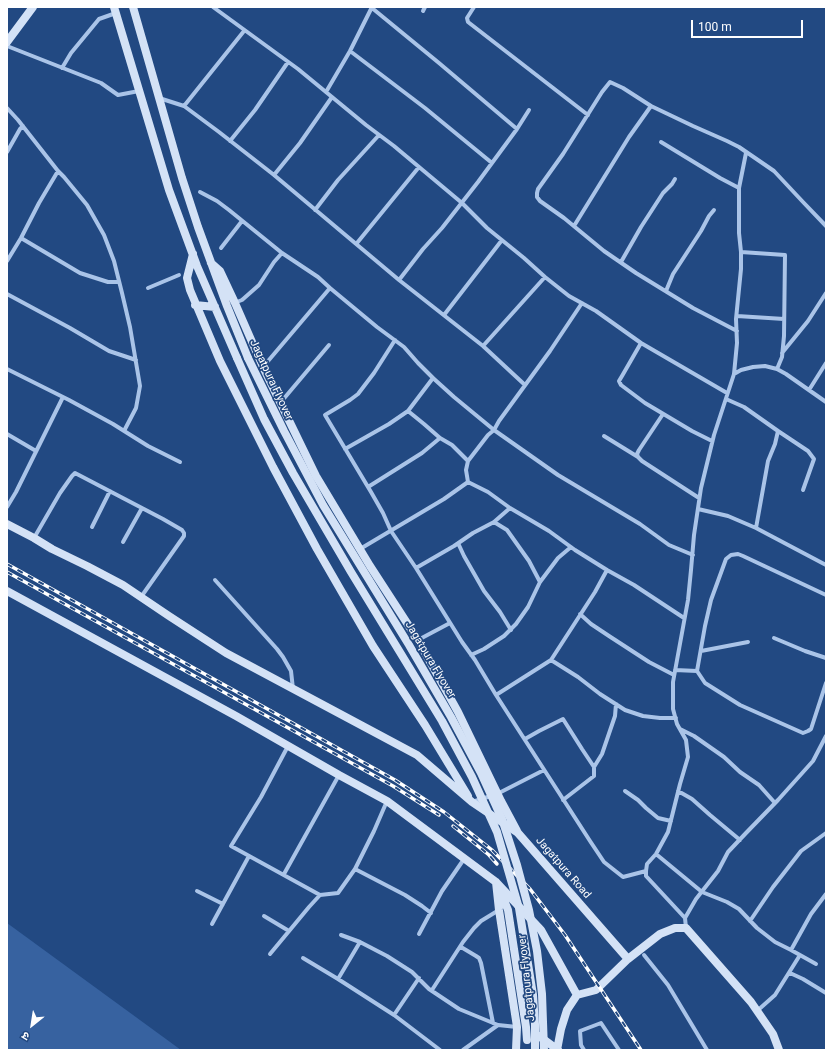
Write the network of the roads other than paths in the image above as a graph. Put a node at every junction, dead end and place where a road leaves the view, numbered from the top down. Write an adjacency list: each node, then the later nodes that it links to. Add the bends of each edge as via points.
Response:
1 (33, 7): 8 (main road)
2 (134, 7): 16 (main road, Jagatpura Flyover)
3 (213, 7): 7 (street)
4 (474, 7): 21 (street, via 467,18 468,22)
5 (372, 8): 10 (street); 23 (street)
6 (115, 10): 12 (street, via 99,19); 13 (main road, Jagatpura Flyover)
7 (244, 31): 11 (street); 17 (street)
8 (7, 42)
9 (7, 46): 12 (street)
10 (350, 51): 14 (street); 29 (street)
11 (288, 62): 14 (street); 25 (street)
12 (62, 68): 13 (street, via 100,83 118,95)
13 (139, 91): 48 (main road, Jagatpura Flyover)
14 (326, 92): 15 (street)
15 (332, 97): 24 (street); 32 (street)
16 (159, 98): 17 (street); 51 (main road, Jagatpura Flyover, via 182,178)
17 (184, 106): 25 (street)
18 (650, 106): 21 (street, via 610,82); 28 (street, via 727,141); 40 (street)
19 (7, 108): 22 (street)
20 (529, 110): 23 (street)
21 (588, 115): 40 (street, via 537,193 540,201)
22 (23, 126): 27 (street); 31 (street)
23 (517, 129): 29 (street)
24 (379, 135): 30 (street); 37 (street)
25 (230, 141): 32 (street)
26 (661, 142): 34 (street)
27 (7, 152)
28 (746, 153): 34 (street); 41 (street, via 774,171)
29 (492, 163): 36 (street)
30 (419, 167): 36 (street); 44 (street)
31 (58, 171): 42 (street); 55 (street, via 87,205 104,235)
32 (274, 175): 37 (street)
33 (675, 179): 50 (street, via 662,193)
34 (740, 188): 47 (street)
35 (200, 192): 39 (street, via 217,201)
36 (462, 203): 43 (street); 54 (street)
37 (315, 210): 44 (street)
38 (714, 210): 58 (street, via 673,274)
39 (242, 221): 45 (street); 46 (street)
40 (574, 226): 50 (street)
41 (826, 226)
42 (21, 238): 49 (street); 55 (street, via 80,273 108,282)
43 (502, 240): 53 (street); 66 (street)
44 (357, 244): 54 (street)
45 (221, 248)
46 (282, 252): 57 (street); 61 (street, via 259,285)
47 (741, 252): 67 (street); 68 (street, via 785,255)
48 (193, 254): 63 (main road, via 187,278); 65 (main road, Jagatpura Flyover)
49 (7, 261)
50 (620, 262): 58 (street)
51 (211, 263): 61 (main road, via 220,271); 64 (main road, Jagatpura Flyover)
52 (179, 275): 56 (street)
53 (545, 277): 62 (street); 73 (street)
54 (399, 280): 66 (street)
55 (120, 282): 75 (street)
56 (148, 288)
57 (330, 288): 70 (street); 77 (street)
58 (666, 291): 69 (street)
59 (826, 293): 74 (street)
60 (7, 294): 75 (street, via 109,351)
61 (235, 303): 64 (street); 77 (main road)
62 (582, 303): 71 (street); 82 (street)
63 (196, 305): 65 (main road); 163 (main road, via 220,361 273,467 318,549 373,646)
64 (227, 306): 219 (main road, Jagatpura Flyover, bridge, via 248,358 323,505 451,717 502,819 525,895 537,951)
65 (215, 307): 217 (main road, Jagatpura Flyover, bridge, via 264,418 293,473 442,722 472,777 497,832 519,908 533,995)
66 (444, 315): 73 (street)
67 (737, 316): 68 (street); 69 (street)
68 (784, 319): 74 (street)
69 (737, 331): 80 (street)
70 (395, 340): 81 (street); 98 (street, via 358,394 325,415)
71 (642, 344): 84 (street); 90 (street, via 619,381 624,388)
72 (329, 345): 87 (street)
73 (483, 346): 82 (street)
74 (782, 353): 78 (street)
75 (136, 360): 92 (street, via 140,386 136,408)
76 (826, 363): 83 (street)
77 (263, 367): 87 (main road)
78 (777, 368): 80 (street, via 753,367); 83 (street)
79 (7, 369): 85 (street)
80 (734, 374): 84 (street)
81 (433, 378): 89 (street); 91 (street)
82 (525, 385): 91 (street)
83 (809, 390): 88 (street)
84 (727, 394): 86 (street)
85 (64, 397): 92 (street); 99 (street)
86 (726, 399): 93 (street, via 744,407); 97 (street)
87 (281, 402): 121 (main road, via 316,476)
88 (826, 402)
89 (408, 411): 96 (street); 98 (street)
90 (663, 414): 97 (street); 100 (street, via 639,450)
91 (494, 430): 101 (street); 122 (street, via 558,475 640,524 668,545)
92 (124, 431): 102 (street)
93 (778, 431): 105 (street, via 808,451 814,459); 115 (street, via 768,461)
94 (7, 434): 99 (street)
95 (604, 436): 100 (street)
96 (440, 438): 101 (street, via 452,445); 104 (street, via 422,453)
97 (712, 441): 107 (street)
98 (345, 449): 104 (street)
99 (36, 451): 108 (street)
100 (638, 457): 107 (street)
101 (468, 461): 103 (street)
102 (180, 462)
103 (468, 482): 110 (street, via 488,492); 116 (street)
104 (368, 487): 116 (street)
105 (803, 490)
106 (110, 491): 109 (street); 114 (street); 117 (street, via 77,473 73,474)
107 (700, 498): 111 (street)
108 (7, 507)
109 (142, 508): 118 (street); 130 (street, via 182,530 184,536)
110 (510, 508): 112 (street); 120 (street)
111 (698, 509): 115 (street, via 728,516); 122 (street)
112 (494, 522): 119 (street); 127 (street, via 507,530)
113 (7, 524): 117 (main road, Jagatpura Road)
114 (92, 527)
115 (756, 528): 123 (street)
116 (391, 531): 121 (street); 124 (street)
117 (34, 538): 130 (main road, Jagatpura Road, via 52,550 123,585)
118 (123, 542)
119 (458, 543): 124 (street); 134 (street, via 484,591)
120 (571, 547): 125 (street); 127 (street, via 558,558)
121 (360, 549): 136 (main road)
122 (693, 555): 132 (street)
123 (826, 565)
124 (416, 568): 133 (street)
125 (607, 570): 131 (street); 132 (street)
126 (215, 580): 145 (street, via 283,657 291,671)
127 (540, 582): 134 (street, via 528,607)
128 (7, 591): 153 (main road)
129 (826, 595): 138 (street, via 743,556 732,555 726,559 711,600)
130 (141, 598): 145 (main road, Jagatpura Road, via 226,653)
131 (580, 614): 141 (street); 143 (street, via 649,662)
132 (684, 618): 143 (street)
133 (450, 623): 136 (street); 139 (street)
134 (511, 630): 139 (street)
135 (774, 638): 140 (street)
136 (418, 640): 160 (main road, via 458,712)
137 (748, 642): 138 (street)
138 (701, 651): 142 (street)
139 (471, 655): 146 (street)
140 (826, 658)
141 (551, 660): 146 (street); 147 (street)
142 (697, 671): 143 (street); 144 (street, via 705,683 740,705 803,732 810,729)
143 (674, 673): 148 (street, via 673,709)
144 (826, 683)
145 (293, 690): 163 (main road, Jagatpura Road, via 417,755)
146 (496, 694): 151 (street)
147 (616, 704): 148 (street, via 643,716); 155 (street, via 615,716 602,754)
148 (676, 718): 149 (street)
149 (680, 729): 159 (street, via 686,740 688,757); 164 (street, via 694,736 759,784)
150 (826, 736): 152 (street)
151 (525, 739): 155 (street, via 563,719); 156 (street)
152 (821, 745): 154 (street); 164 (street, via 813,761)
153 (288, 746): 157 (main road); 170 (street, via 231,846)
154 (826, 749)
155 (594, 767): 161 (street, via 594,776)
156 (544, 770): 160 (street); 161 (street)
157 (339, 775): 162 (main road); 174 (street)
158 (625, 791): 165 (street, via 658,818)
159 (678, 791): 165 (street); 168 (street, via 692,799)
160 (497, 794): 163 (street); 166 (main road)
161 (563, 800): 173 (street, via 604,862 623,877)
162 (387, 801): 171 (main road); 172 (street)
163 (472, 802): 166 (main road, Jagatpura Road)
164 (775, 803): 168 (street)
165 (671, 821): 169 (street)
166 (518, 833): 198 (main road, Jagatpura Road)
167 (826, 833): 185 (street, via 801,851)
168 (740, 840): 177 (street, via 728,852)
169 (656, 854): 173 (street, via 647,864); 177 (street)
170 (249, 856): 174 (street); 180 (street)
171 (464, 859): 175 (main road); 182 (street)
172 (355, 869): 179 (street, via 338,893); 182 (street, via 405,895)
173 (646, 871): 184 (street, via 646,876)
174 (284, 874): 179 (street)
175 (496, 882): 181 (main road); 205 (main road, via 541,930); 211 (main road, via 508,910)
176 (197, 891): 180 (street)
177 (702, 892): 184 (street); 185 (street, via 739,909)
178 (826, 894): 193 (street, via 811,914)
179 (320, 895): 188 (street)
180 (223, 904): 186 (street)
181 (499, 910): 192 (street, via 481,921); 210 (main road)
182 (431, 913): 189 (street)
183 (264, 916): 188 (street)
184 (685, 918): 187 (street)
185 (750, 921): 193 (street, via 775,942)
186 (212, 924)
187 (686, 928): 198 (main road, via 675,928 660,934); 206 (main road)
188 (289, 931): 194 (street)
189 (419, 934)
190 (341, 935): 191 (street)
191 (360, 942): 201 (street); 202 (street, via 387,956)
192 (461, 947): 203 (street); 208 (street, via 479,958)
193 (791, 950): 196 (street)
194 (270, 954)
195 (644, 955): 223 (street, via 668,985)
196 (800, 955): 199 (street); 200 (street)
197 (303, 958): 201 (street)
198 (628, 959): 205 (main road, via 596,990)
199 (816, 964)
200 (790, 973): 204 (street); 206 (street, via 775,995)
201 (338, 978): 207 (street)
202 (419, 978): 203 (street); 207 (street)
203 (432, 990): 208 (street, via 459,1009)
204 (826, 993)
205 (577, 995): 220 (main road, via 567,1010)
206 (757, 1011): 224 (main road, via 773,1034)
207 (394, 1015): 214 (street)
208 (493, 1023): 209 (street)
209 (498, 1025): 210 (street); 215 (street)
210 (517, 1027): 211 (main road); 212 (main road)
211 (526, 1027): 213 (main road); 220 (main road)
212 (517, 1036): 213 (main road); 216 (main road)
213 (527, 1040): 218 (main road)
214 (440, 1050)
215 (463, 1050)
216 (516, 1050)
217 (535, 1050)
218 (540, 1050)
219 (544, 1050)
220 (558, 1050)
221 (584, 1050): 222 (street, via 581,1046 580,1031 601,1023)
222 (619, 1050)
223 (707, 1050)
224 (779, 1050)

